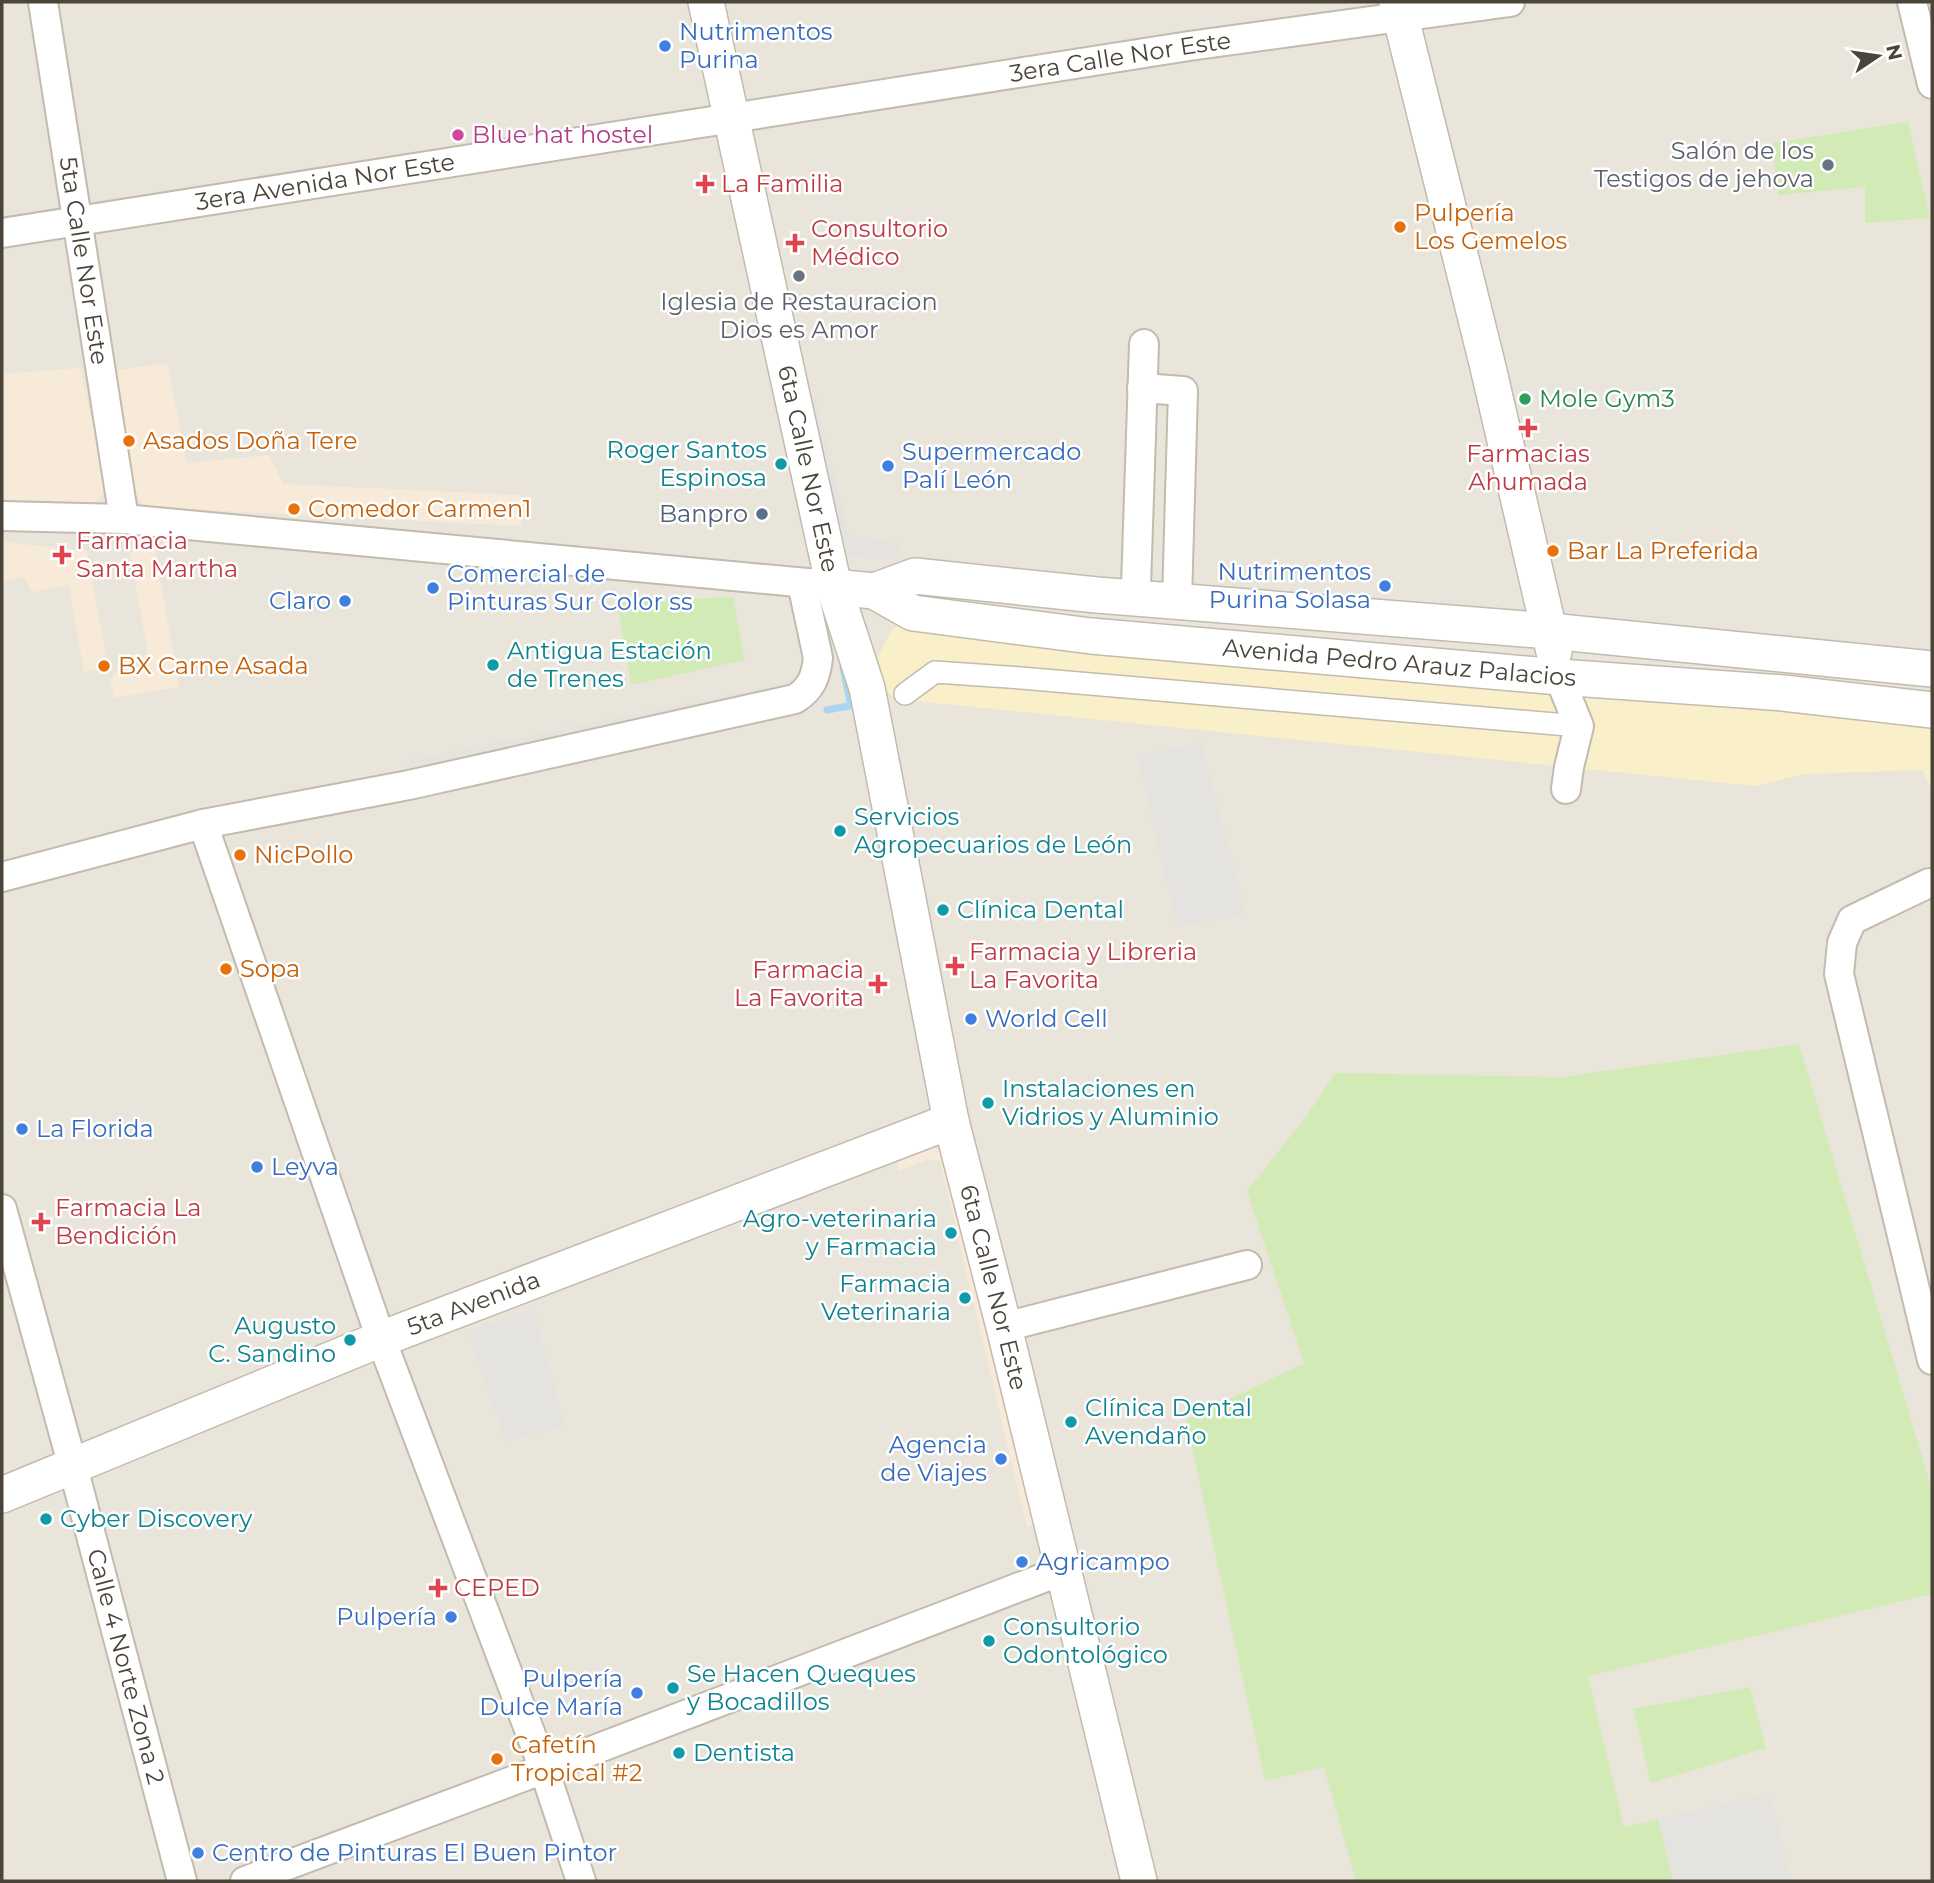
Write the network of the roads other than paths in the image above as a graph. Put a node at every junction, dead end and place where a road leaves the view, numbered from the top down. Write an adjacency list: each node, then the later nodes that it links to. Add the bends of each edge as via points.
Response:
1 (43, 2): 8 (street, 5ta Calle Nor Este)
2 (706, 2): 7 (street, 6ta Calle Nor Este)
3 (1510, 2): 5 (street, 3era Calle Nor Este)
4 (1912, 2): 6 (street)
5 (1399, 10): 7 (street, 3era Calle Nor Este); 20 (street)
6 (1932, 84)
7 (733, 117): 8 (street, 3era Avenida Nor Este); 14 (street, 6ta Calle Nor Este)
8 (78, 222): 9 (street, 3era Avenida Nor Este); 13 (street, 5ta Calle Nor Este)
9 (2, 233)
10 (1144, 344): 11 (street)
11 (1142, 388): 17 (street); 18 (street, via 1183,391)
12 (2, 516): 13 (street)
13 (124, 519): 14 (street)
14 (818, 585): 15 (street, Avenida Pedro Arauz Palacios); 26 (street, 6ta Calle Nor Este); 32 (street, via 817,671 805,693 795,699 410,785)
15 (874, 591): 16 (street, Avenida Pedro Arauz Palacios, via 915,576); 21 (street, Avenida Pedro Arauz Palacios, via 913,613); 26 (street, 6ta Calle Nor Este)
16 (1097, 595): 17 (street, Avenida Pedro Arauz Palacios); 21 (street)
17 (1134, 598): 18 (street, Avenida Pedro Arauz Palacios)
18 (1177, 601): 19 (street, Avenida Pedro Arauz Palacios)
19 (1300, 612): 20 (street, Avenida Pedro Arauz Palacios); 22 (street)
20 (1550, 631): 23 (street, Avenida Pedro Arauz Palacios); 25 (street)
21 (1091, 636): 22 (street, Avenida Pedro Arauz Palacios)
22 (1293, 654): 25 (street, Avenida Pedro Arauz Palacios)
23 (1789, 654): 24 (street, Avenida Pedro Arauz Palacios); 27 (street)
24 (1932, 669)
25 (1559, 677): 27 (street, Avenida Pedro Arauz Palacios); 30 (street)
26 (867, 688): 35 (street, 6ta Calle Nor Este)
27 (1783, 693): 29 (street, Avenida Pedro Arauz Palacios)
28 (905, 694): 30 (street, via 935,672)
29 (1932, 710)
30 (1579, 726): 31 (street)
31 (1566, 789)
32 (203, 824): 33 (street); 39 (street)
33 (2, 877)
34 (1931, 886): 40 (street, via 1852,920 1842,943 1839,974)
35 (951, 1121): 38 (street, 6ta Calle Nor Este); 39 (street, 5ta Avenida)
36 (2, 1209): 41 (street, Calle 4 Norte Zona 2)
37 (1247, 1265): 38 (street)
38 (1004, 1327): 43 (street, 6ta Calle Nor Este)
39 (381, 1339): 41 (street, 5ta Avenida); 44 (street)
40 (1932, 1360)
41 (73, 1467): 42 (street, 5ta Avenida); 45 (street, Calle 4 Norte Zona 2)
42 (2, 1495)
43 (1064, 1570): 44 (street); 48 (street, 6ta Calle Nor Este)
44 (544, 1769): 46 (street); 47 (street)
45 (182, 1881)
46 (245, 1881)
47 (581, 1881)
48 (1139, 1881)

